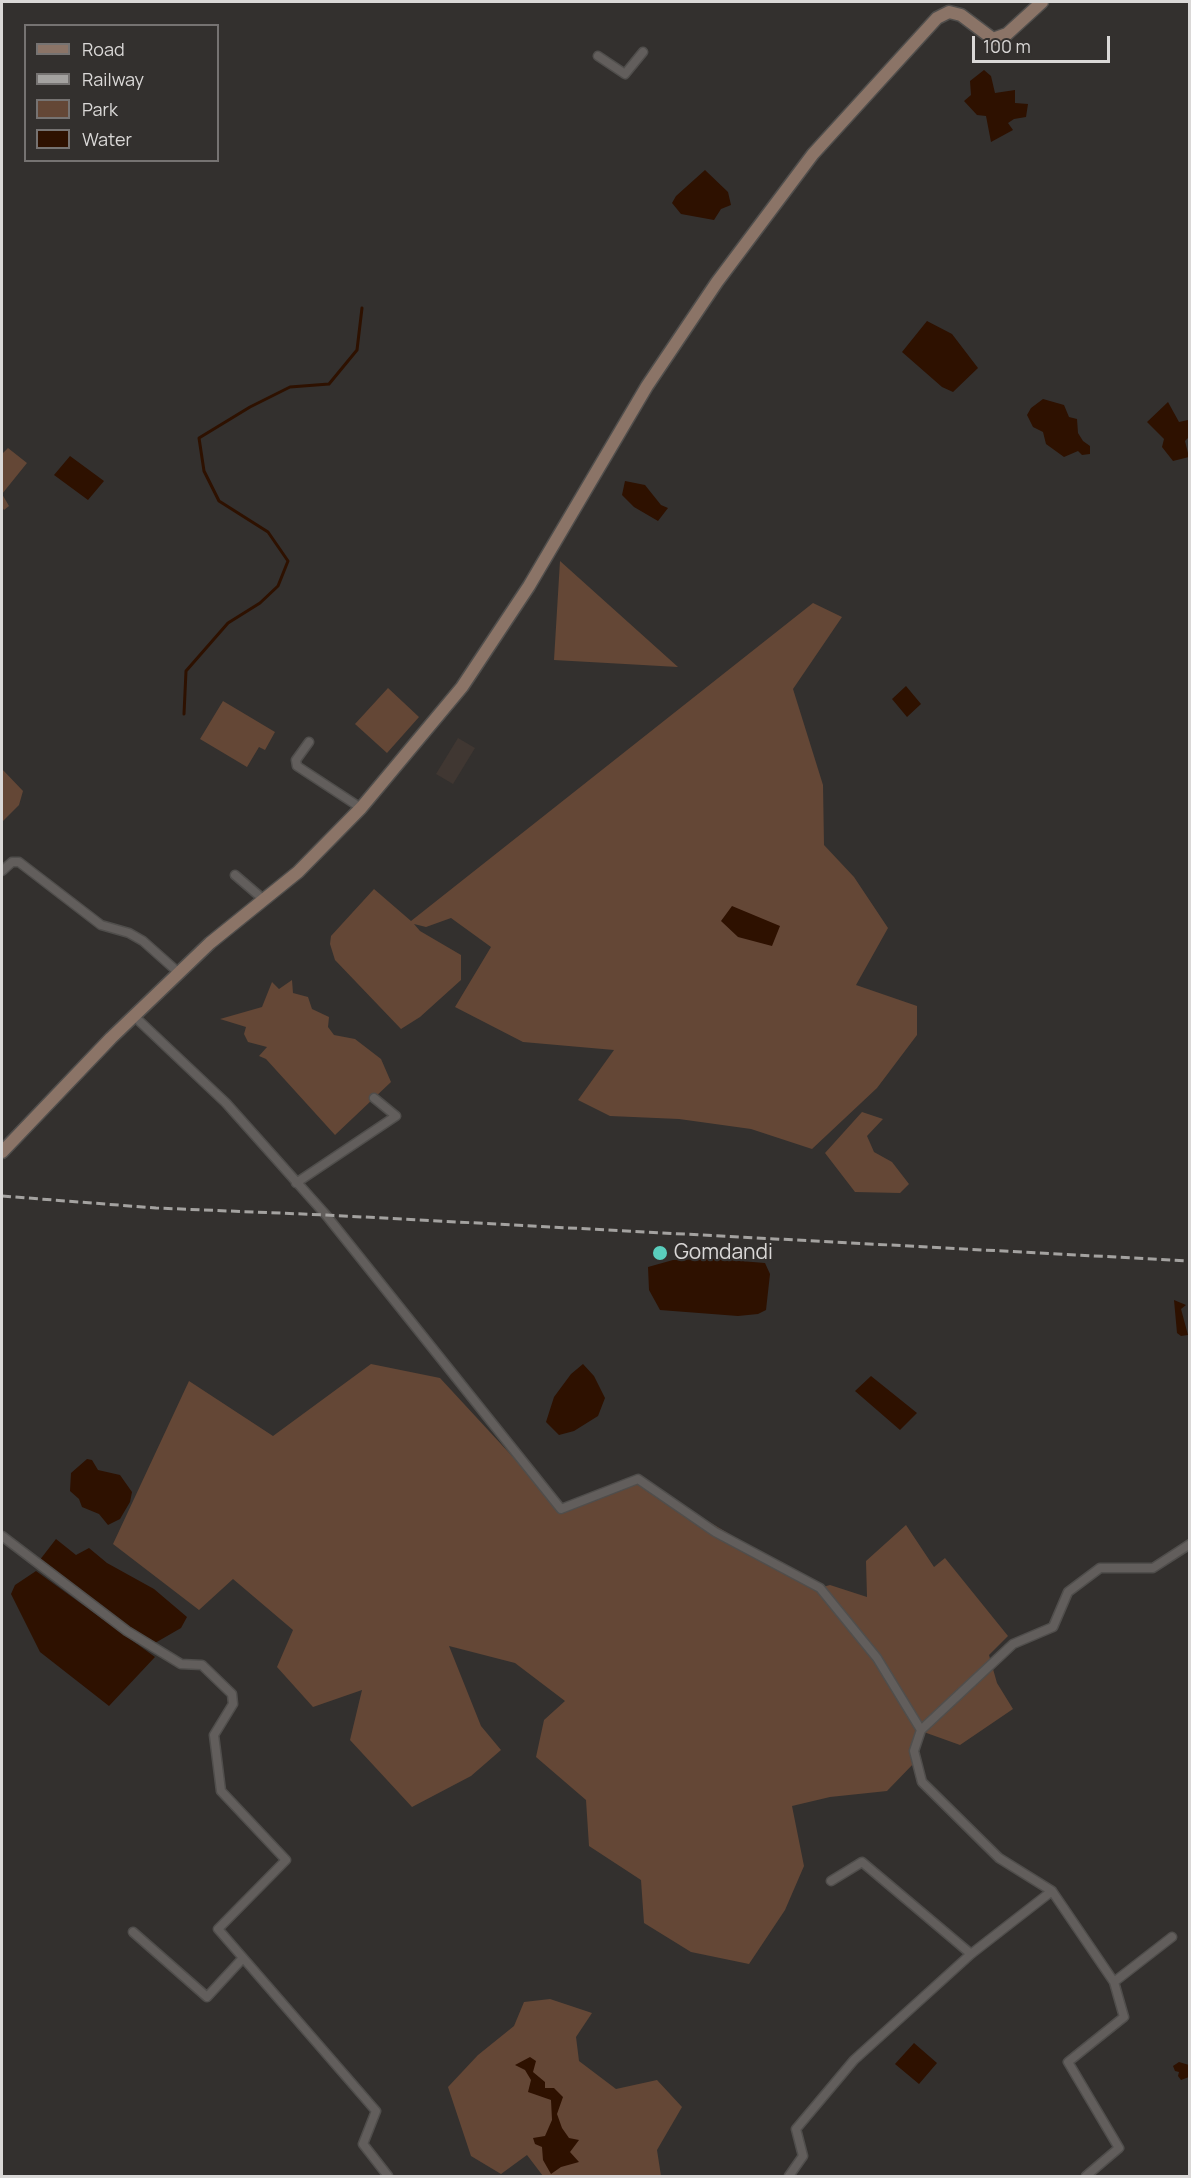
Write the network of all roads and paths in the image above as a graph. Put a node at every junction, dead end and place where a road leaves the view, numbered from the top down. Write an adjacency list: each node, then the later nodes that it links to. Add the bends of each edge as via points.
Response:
1 (1042, 2): 5 (main road, via 1007,34 993,39 961,15 949,12 937,18 813,154 717,282 658,370 529,586 462,687)
2 (643, 52): 3 (street, via 625,74)
3 (598, 56)
4 (309, 742): 5 (street, via 296,760 297,766)
5 (361, 808): 8 (main road, via 298,872)
6 (2, 872): 9 (street, via 12,862 19,862 101,925 143,941)
7 (235, 874): 8 (street)
8 (263, 899): 9 (main road)
9 (179, 973): 10 (main road)
10 (134, 1016): 12 (main road); 13 (street, via 226,1103)
11 (374, 1098): 13 (street, via 396,1116)
12 (2, 1152)
13 (296, 1183): 16 (street, via 326,1215 561,1509 638,1479 715,1532 820,1588 877,1659)
14 (2, 1536): 22 (street, via 127,1631 181,1664 202,1665 232,1694 233,1704 214,1735 221,1791 286,1860 218,1929)
15 (1190, 1544): 16 (street, via 1153,1568 1100,1568 1068,1592 1053,1627 1013,1644)
16 (921, 1730): 18 (street, via 914,1751 922,1782 999,1857)
17 (831, 1881): 21 (street, via 862,1862)
18 (1052, 1891): 21 (street); 23 (street)
19 (132, 1932): 22 (street, via 207,1997)
20 (1172, 1937): 23 (street)
21 (971, 1954): 25 (street, via 877,2037 800,2123 796,2134 803,2156)
22 (243, 1958): 24 (street, via 376,2111 363,2144)
23 (1114, 1982): 26 (street, via 1124,2016 1068,2062 1119,2148)
24 (388, 2176)
25 (789, 2176)
26 (1086, 2176)

